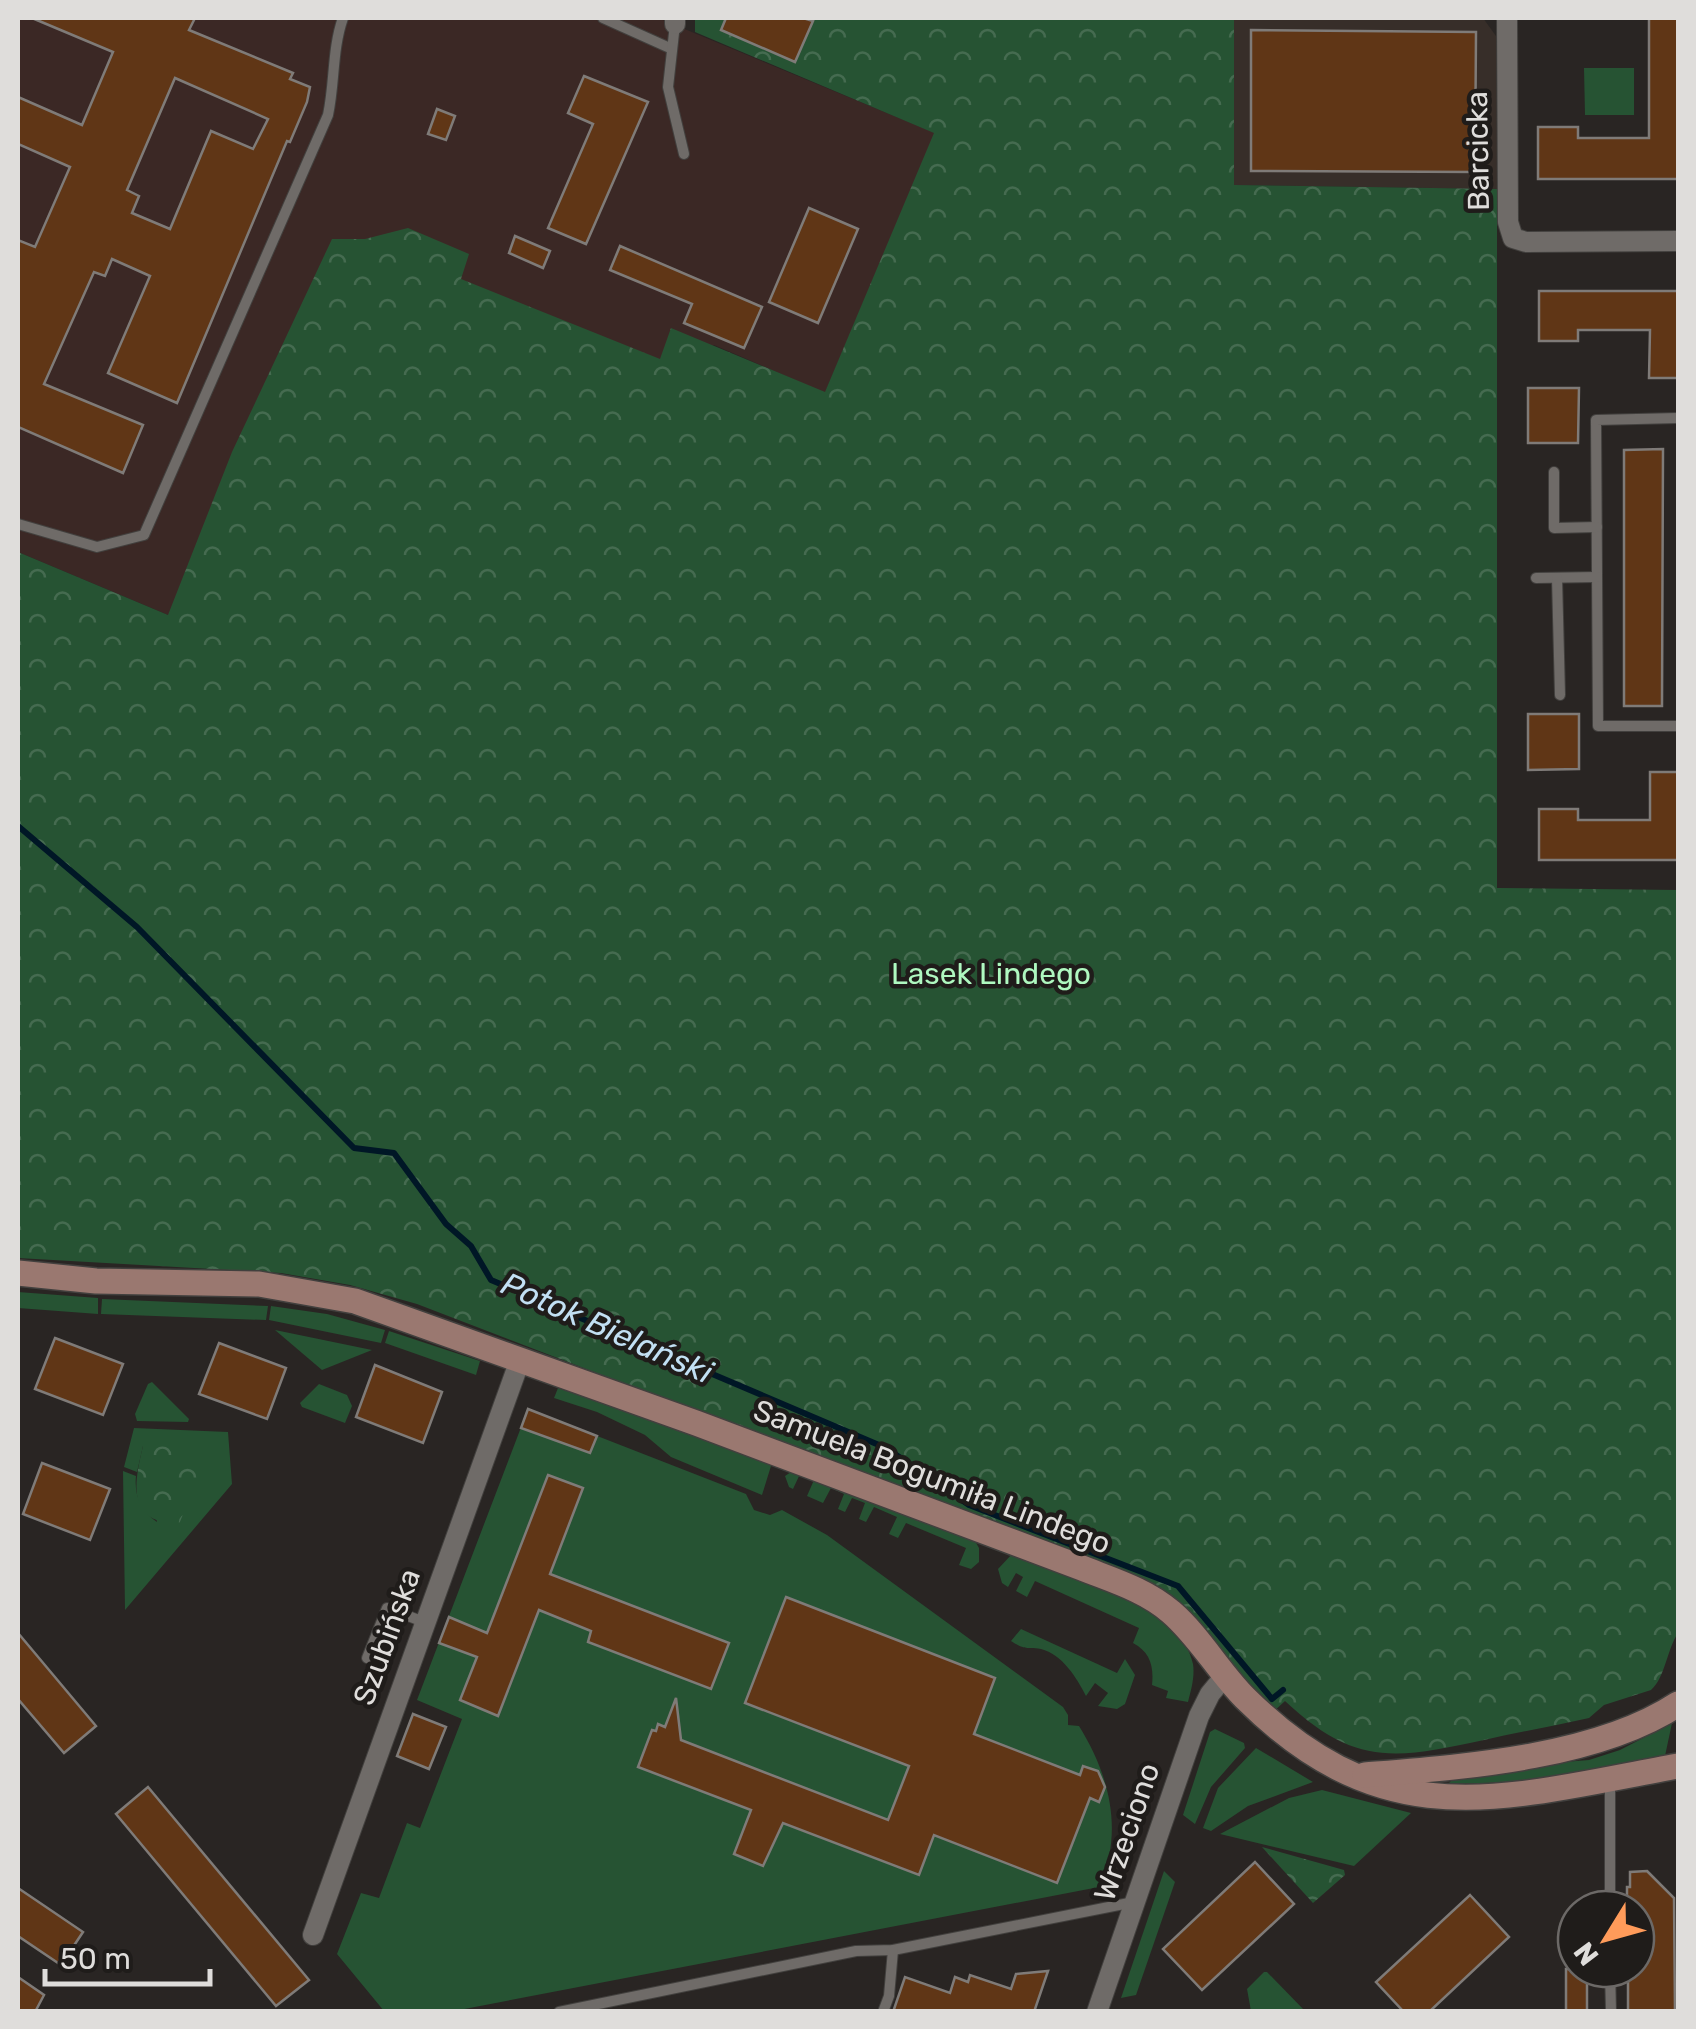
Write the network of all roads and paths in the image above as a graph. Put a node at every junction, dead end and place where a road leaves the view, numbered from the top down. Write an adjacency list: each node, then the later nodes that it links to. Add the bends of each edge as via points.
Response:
1 (343, 18): 10 (lane, via 328,115 144,535 97,547)
2 (603, 18): 5 (lane)
3 (1508, 18): 7 (street, Barcicka, via 1513,238)
4 (675, 21): 5 (lane)
5 (672, 49): 6 (lane, via 668,87)
6 (684, 154)
7 (1678, 241)
8 (1678, 418): 11 (lane, via 1596,420)
9 (1554, 472): 11 (lane, via 1554,528)
10 (18, 524)
11 (1597, 528): 12 (lane)
12 (1598, 577): 14 (lane); 16 (lane, via 1598,726)
13 (1536, 578): 14 (lane)
14 (1557, 578): 15 (lane)
15 (1560, 696)
16 (1678, 726)
17 (18, 1274): 18 (street, Samuela Bogumiła Lindego, via 236,1282 324,1294)
18 (520, 1360): 19 (street, Szubińska); 21 (street, Samuela Bogumiła Lindego, via 1136,1590 1174,1614)
19 (424, 1622): 20 (lane, via 387,1608); 28 (street, Szubińska)
20 (366, 1658)
21 (1224, 1677): 24 (street, Samuela Bogumiła Lindego, via 1296,1744); 27 (street, Wrzeciono, via 1199,1716)
22 (1678, 1704): 24 (street, via 1618,1736 1560,1750)
23 (1678, 1766): 25 (street, Samuela Bogumiła Lindego)
24 (1354, 1776): 25 (street, Samuela Bogumiła Lindego, via 1414,1794 1468,1799)
25 (1610, 1778): 26 (lane)
26 (1610, 1889)
27 (1135, 1902): 29 (lane); 32 (street, Wrzeciono)
28 (313, 1936)
29 (892, 1950): 30 (lane, via 856,1951); 31 (lane)
30 (559, 2012)
31 (883, 2012)
32 (1097, 2012)

